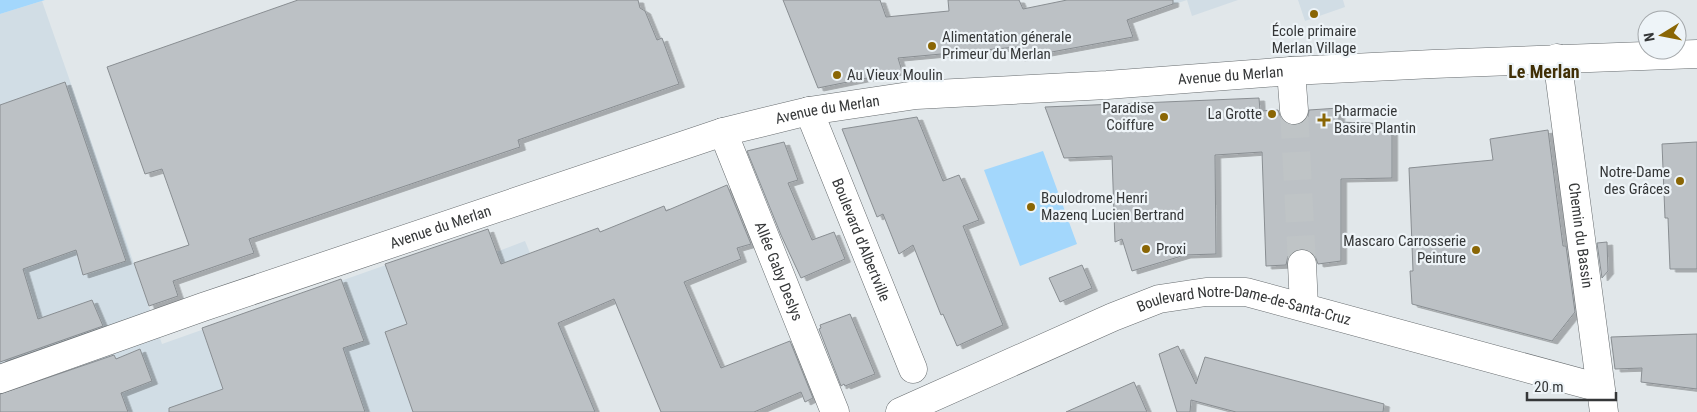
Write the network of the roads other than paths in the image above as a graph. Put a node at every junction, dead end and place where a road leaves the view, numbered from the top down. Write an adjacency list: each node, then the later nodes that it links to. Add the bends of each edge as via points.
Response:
1 (1697, 54): 2 (street, Avenue du Merlan)
2 (1556, 58): 3 (street, Avenue du Merlan); 11 (street, Chemin du Bassin)
3 (1291, 72): 4 (street); 5 (street, Avenue du Merlan, via 916,95)
4 (1294, 110)
5 (809, 111): 6 (street, Avenue du Merlan); 9 (street, Boulevard d'Albertville)
6 (723, 132): 10 (street, Avenue du Merlan); 12 (street, Allée Gaby Deslys)
7 (1302, 264): 8 (street)
8 (1304, 307): 11 (street, Boulevard Notre-Dame-de-Santa-Cruz); 13 (street, Boulevard Notre-Dame-de-Santa-Cruz, via 1246,292 1206,292 1159,299)
9 (914, 368)
10 (0, 379)
11 (1602, 400)
12 (835, 412)
13 (900, 412)

